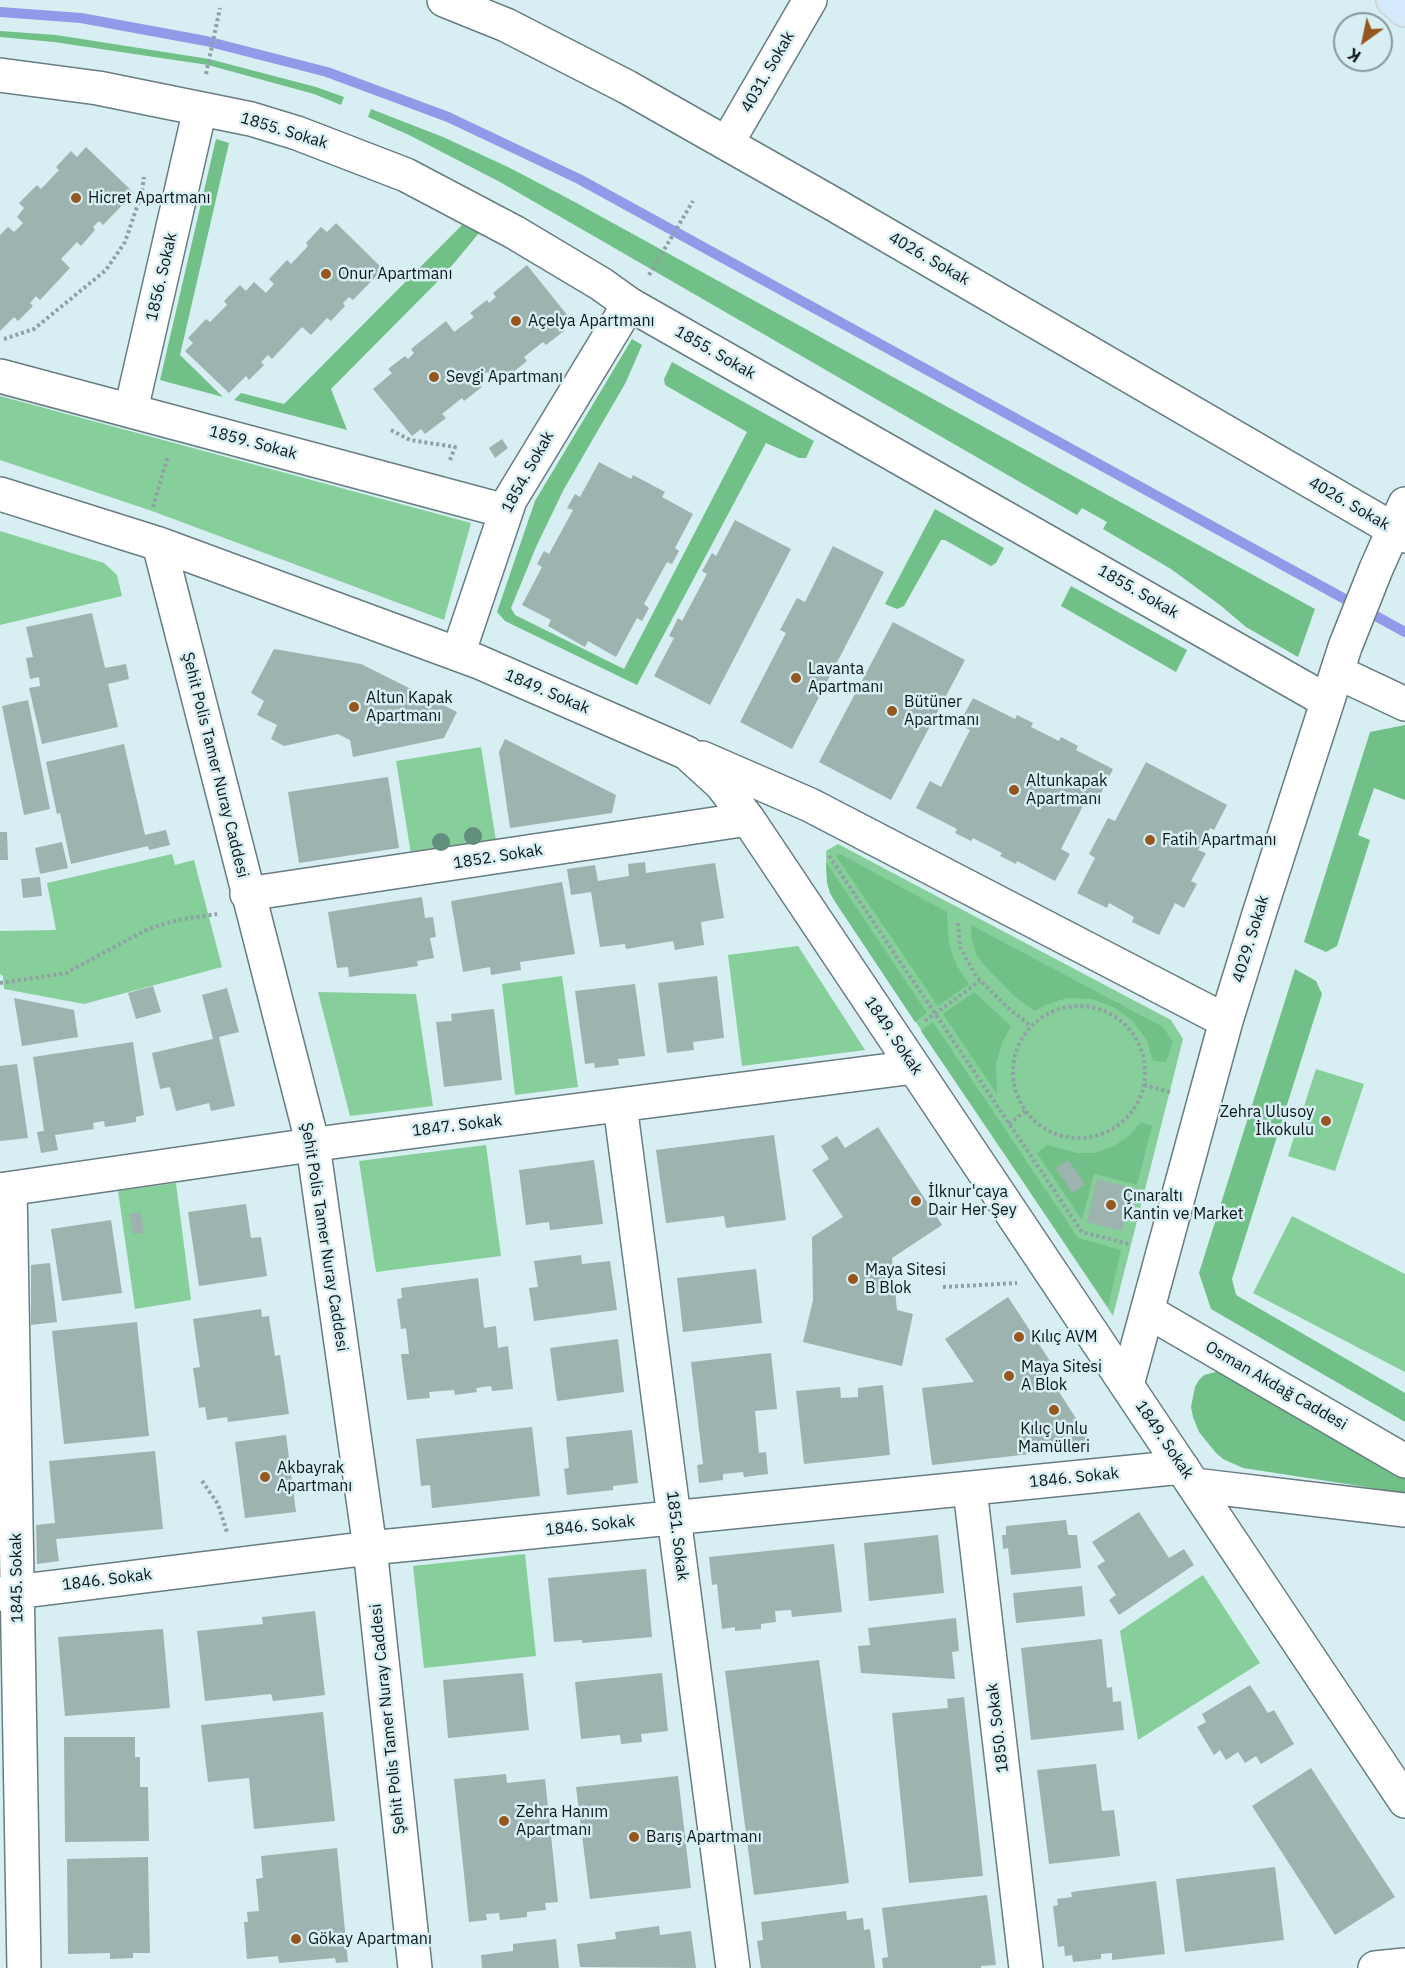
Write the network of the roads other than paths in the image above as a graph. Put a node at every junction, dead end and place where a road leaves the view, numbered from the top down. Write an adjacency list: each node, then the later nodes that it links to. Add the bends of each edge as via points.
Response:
1 (444, 0): 7 (street, 4026. Sokak, via 506,25)
2 (810, 0): 7 (street, 4031. Sokak)
3 (1393, 0): 4 (main road)
4 (1405, 10)
5 (0, 75): 6 (street, 1855. Sokak, via 98,88)
6 (200, 109): 8 (street, 1855. Sokak, via 297,133 406,175 514,232); 10 (street, 1856. Sokak)
7 (727, 143): 13 (street, 4026. Sokak)
8 (629, 304): 12 (street, 1854. Sokak); 16 (street, 1855. Sokak)
9 (0, 376): 10 (street, 1859. Sokak)
10 (131, 410): 12 (street, 1859. Sokak)
11 (0, 494): 14 (street)
12 (505, 511): 15 (street, 1854. Sokak)
13 (1401, 523): 16 (street, 4029. Sokak, via 1376,569)
14 (151, 541): 15 (street, 1849. Sokak); 20 (street, Şehit Polis Tamer Nuray Caddesi)
15 (458, 654): 18 (street, 1849. Sokak)
16 (1336, 674): 17 (street, 1855. Sokak); 21 (street, 4029. Sokak)
17 (1405, 704)
18 (687, 753): 19 (street, 1849. Sokak, via 721,784); 21 (street, via 810,805)
19 (748, 819): 20 (street, 1852. Sokak); 22 (street, 1849. Sokak)
20 (236, 904): 24 (street, Şehit Polis Tamer Nuray Caddesi)
21 (1226, 1022): 26 (street, 4029. Sokak)
22 (914, 1067): 23 (street, 1847. Sokak); 27 (street, 1849. Sokak)
23 (620, 1105): 24 (street, 1847. Sokak); 32 (street, 1851. Sokak)
24 (313, 1145): 25 (street, 1847. Sokak); 33 (street, Şehit Polis Tamer Nuray Caddesi)
25 (5, 1190): 34 (street, 1845. Sokak)
26 (1147, 1311): 27 (street, 4029. Sokak); 28 (street, Osman Akdağ Caddesi)
27 (1127, 1385): 29 (street, 1849. Sokak)
28 (1405, 1461)
29 (1188, 1476): 30 (street, 1846. Sokak); 31 (street); 35 (street, 1849. Sokak)
30 (970, 1489): 32 (street, 1846. Sokak); 40 (street, 1850. Sokak)
31 (1405, 1510)
32 (674, 1518): 33 (street, 1846. Sokak); 39 (street, 1851. Sokak)
33 (370, 1548): 34 (street, 1846. Sokak); 38 (street, Şehit Polis Tamer Nuray Caddesi)
34 (9, 1593): 37 (street, 1845. Sokak)
35 (1405, 1801)
36 (1405, 1965): 41 (street)
37 (24, 1968)
38 (415, 1968)
39 (733, 1968)
40 (1026, 1968)
41 (1375, 1968)

